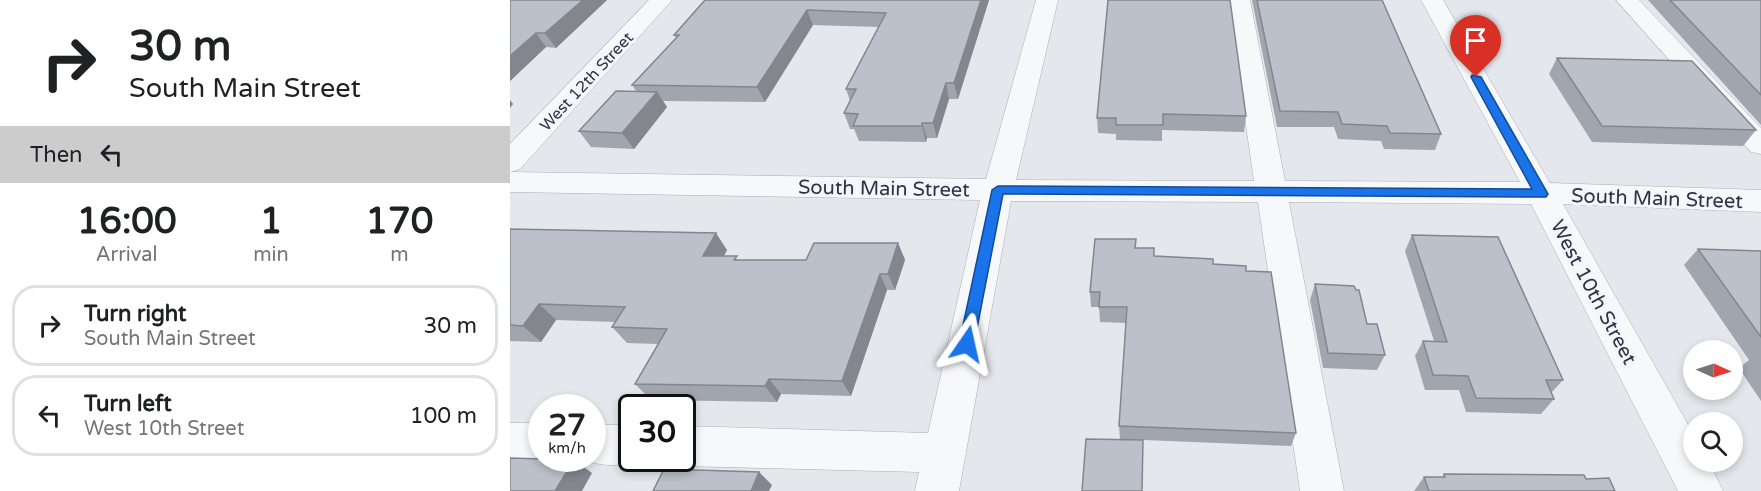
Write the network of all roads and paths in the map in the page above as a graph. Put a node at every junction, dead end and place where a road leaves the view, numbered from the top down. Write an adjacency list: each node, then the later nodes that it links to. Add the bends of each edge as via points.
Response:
1 (661, 0): 7 (street, West 12th Street)
2 (1047, 0): 9 (street)
3 (1239, 0): 10 (street)
4 (1432, 0): 11 (street, West 10th Street)
5 (1627, 0): 6 (street)
6 (1761, 145)
7 (510, 162)
8 (510, 182): 9 (street, South Main Street)
9 (998, 190): 10 (street, South Main Street); 16 (street)
10 (1272, 192): 11 (street, South Main Street); 17 (street)
11 (1541, 194): 12 (street, South Main Street); 18 (street, West 10th Street)
12 (1761, 201)
13 (510, 442): 14 (street)
14 (528, 442)
15 (696, 447): 16 (street)
16 (940, 472)
17 (1322, 491)
18 (1701, 491)

